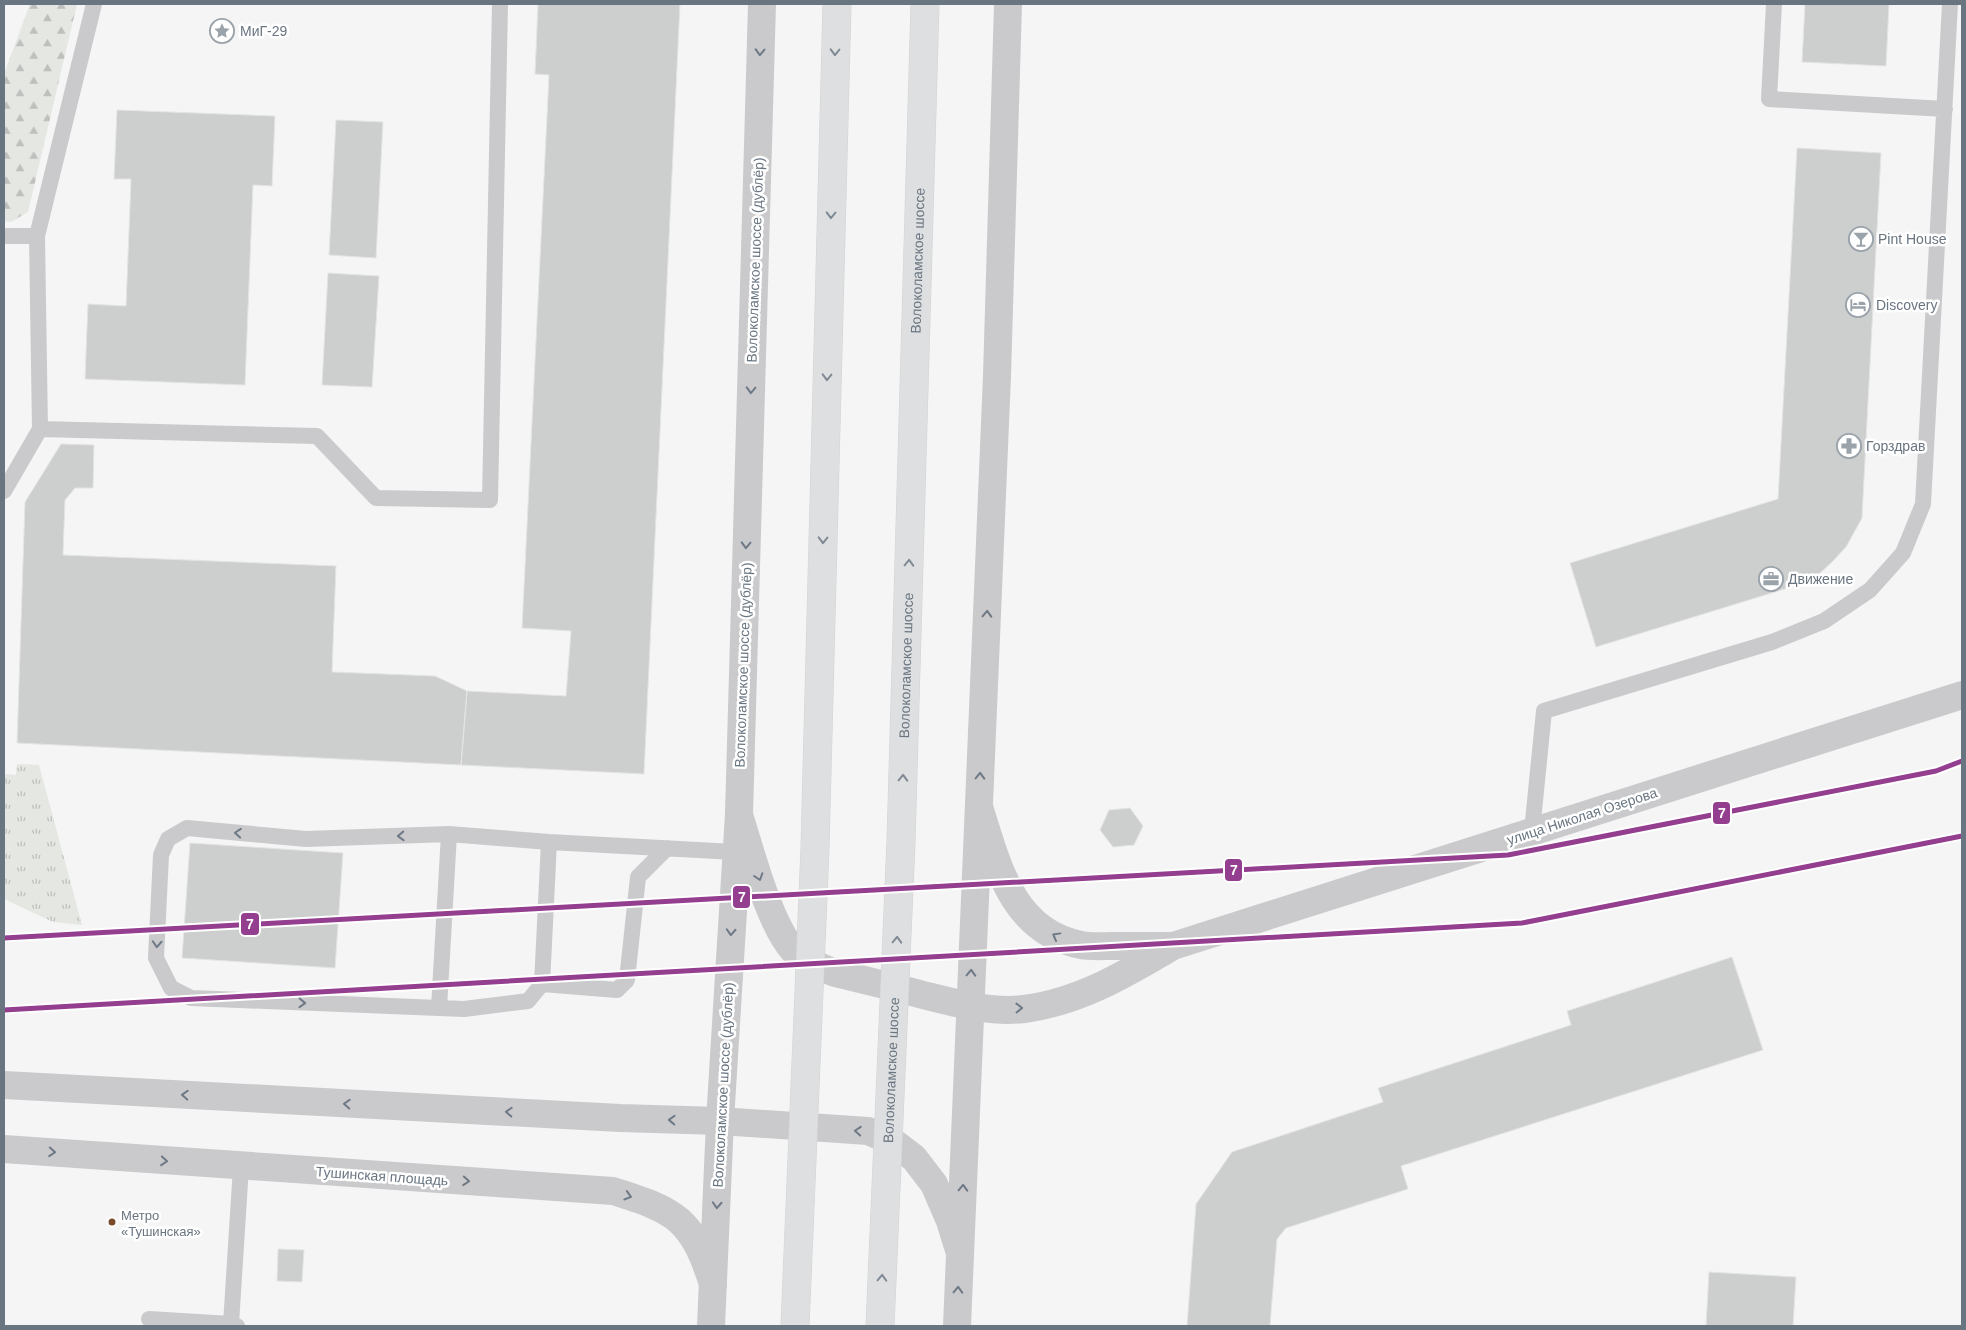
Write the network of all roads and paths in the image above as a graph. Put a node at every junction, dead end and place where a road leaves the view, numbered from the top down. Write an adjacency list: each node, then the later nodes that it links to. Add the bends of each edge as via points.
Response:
1 (94, 4): 11 (lane)
2 (500, 4): 12 (lane, via 490,500 376,498 317,436)
3 (762, 4): 16 (street, Волоколамское шоссе (дублёр), one-way to 16)
4 (837, 4): 35 (main road, one-way to 35, bridge, via 815,848)
5 (925, 4): 36 (main road, Волоколамское шоссе, one-way to 5, bridge, via 901,842)
6 (1008, 4): 15 (street, one-way to 6, via 997,376)
7 (1774, 4): 9 (lane, via 1769,99)
8 (1954, 7): 9 (lane)
9 (1944, 109): 17 (lane, via 1923,504 1903,553 1870,590 1824,621 1772,642 1544,711)
10 (4, 236): 11 (lane)
11 (37, 236): 12 (lane)
12 (40, 429): 13 (lane)
13 (4, 491)
14 (1962, 695): 17 (street, улица Николая Озерова)
15 (978, 806): 22 (street, улица Николая Озерова, one-way to 15, via 1084,946 1066,942 1033,922 1012,898); 24 (street, one-way to 15)
16 (739, 814): 21 (street, Волоколамское шоссе (дублёр)); 24 (street, улица Николая Озерова, one-way to 24, via 773,915 795,952 835,973)
17 (1532, 831): 22 (street, улица Николая Озерова)
18 (449, 834): 19 (lane); 25 (lane); 25 (lane, one-way to 25, via 306,839 187,828 168,839 161,855 156,958 171,988 191,998)
19 (549, 842): 20 (lane); 23 (lane)
20 (666, 848): 21 (lane); 23 (lane, via 638,877 627,980 617,990)
21 (735, 852): 27 (street, Волоколамское шоссе (дублёр), one-way to 27)
22 (1173, 946): 24 (street, улица Николая Озерова, one-way to 22, via 1022,1009 1049,1005 1120,978)
23 (542, 984): 25 (lane, via 528,1001 464,1009)
24 (970, 1006): 30 (street, one-way to 24)
25 (439, 1008)
26 (4, 1085): 27 (street, one-way to 26)
27 (720, 1122): 30 (street, one-way to 27, via 934,1184 914,1158 893,1142 868,1131); 31 (street, Волоколамское шоссе (дублёр), one-way to 31)
28 (4, 1149): 29 (street, Тушинская площадь, one-way to 29)
29 (241, 1167): 31 (street, Тушинская площадь, one-way to 31, via 613,1191 653,1204 680,1220 693,1234); 33 (lane)
30 (960, 1254): 37 (street, one-way to 30)
31 (713, 1286): 34 (street, Волоколамское шоссе (дублёр))
32 (149, 1318): 33 (lane)
33 (234, 1325)
34 (711, 1326)
35 (794, 1326)
36 (880, 1326)
37 (957, 1326)

